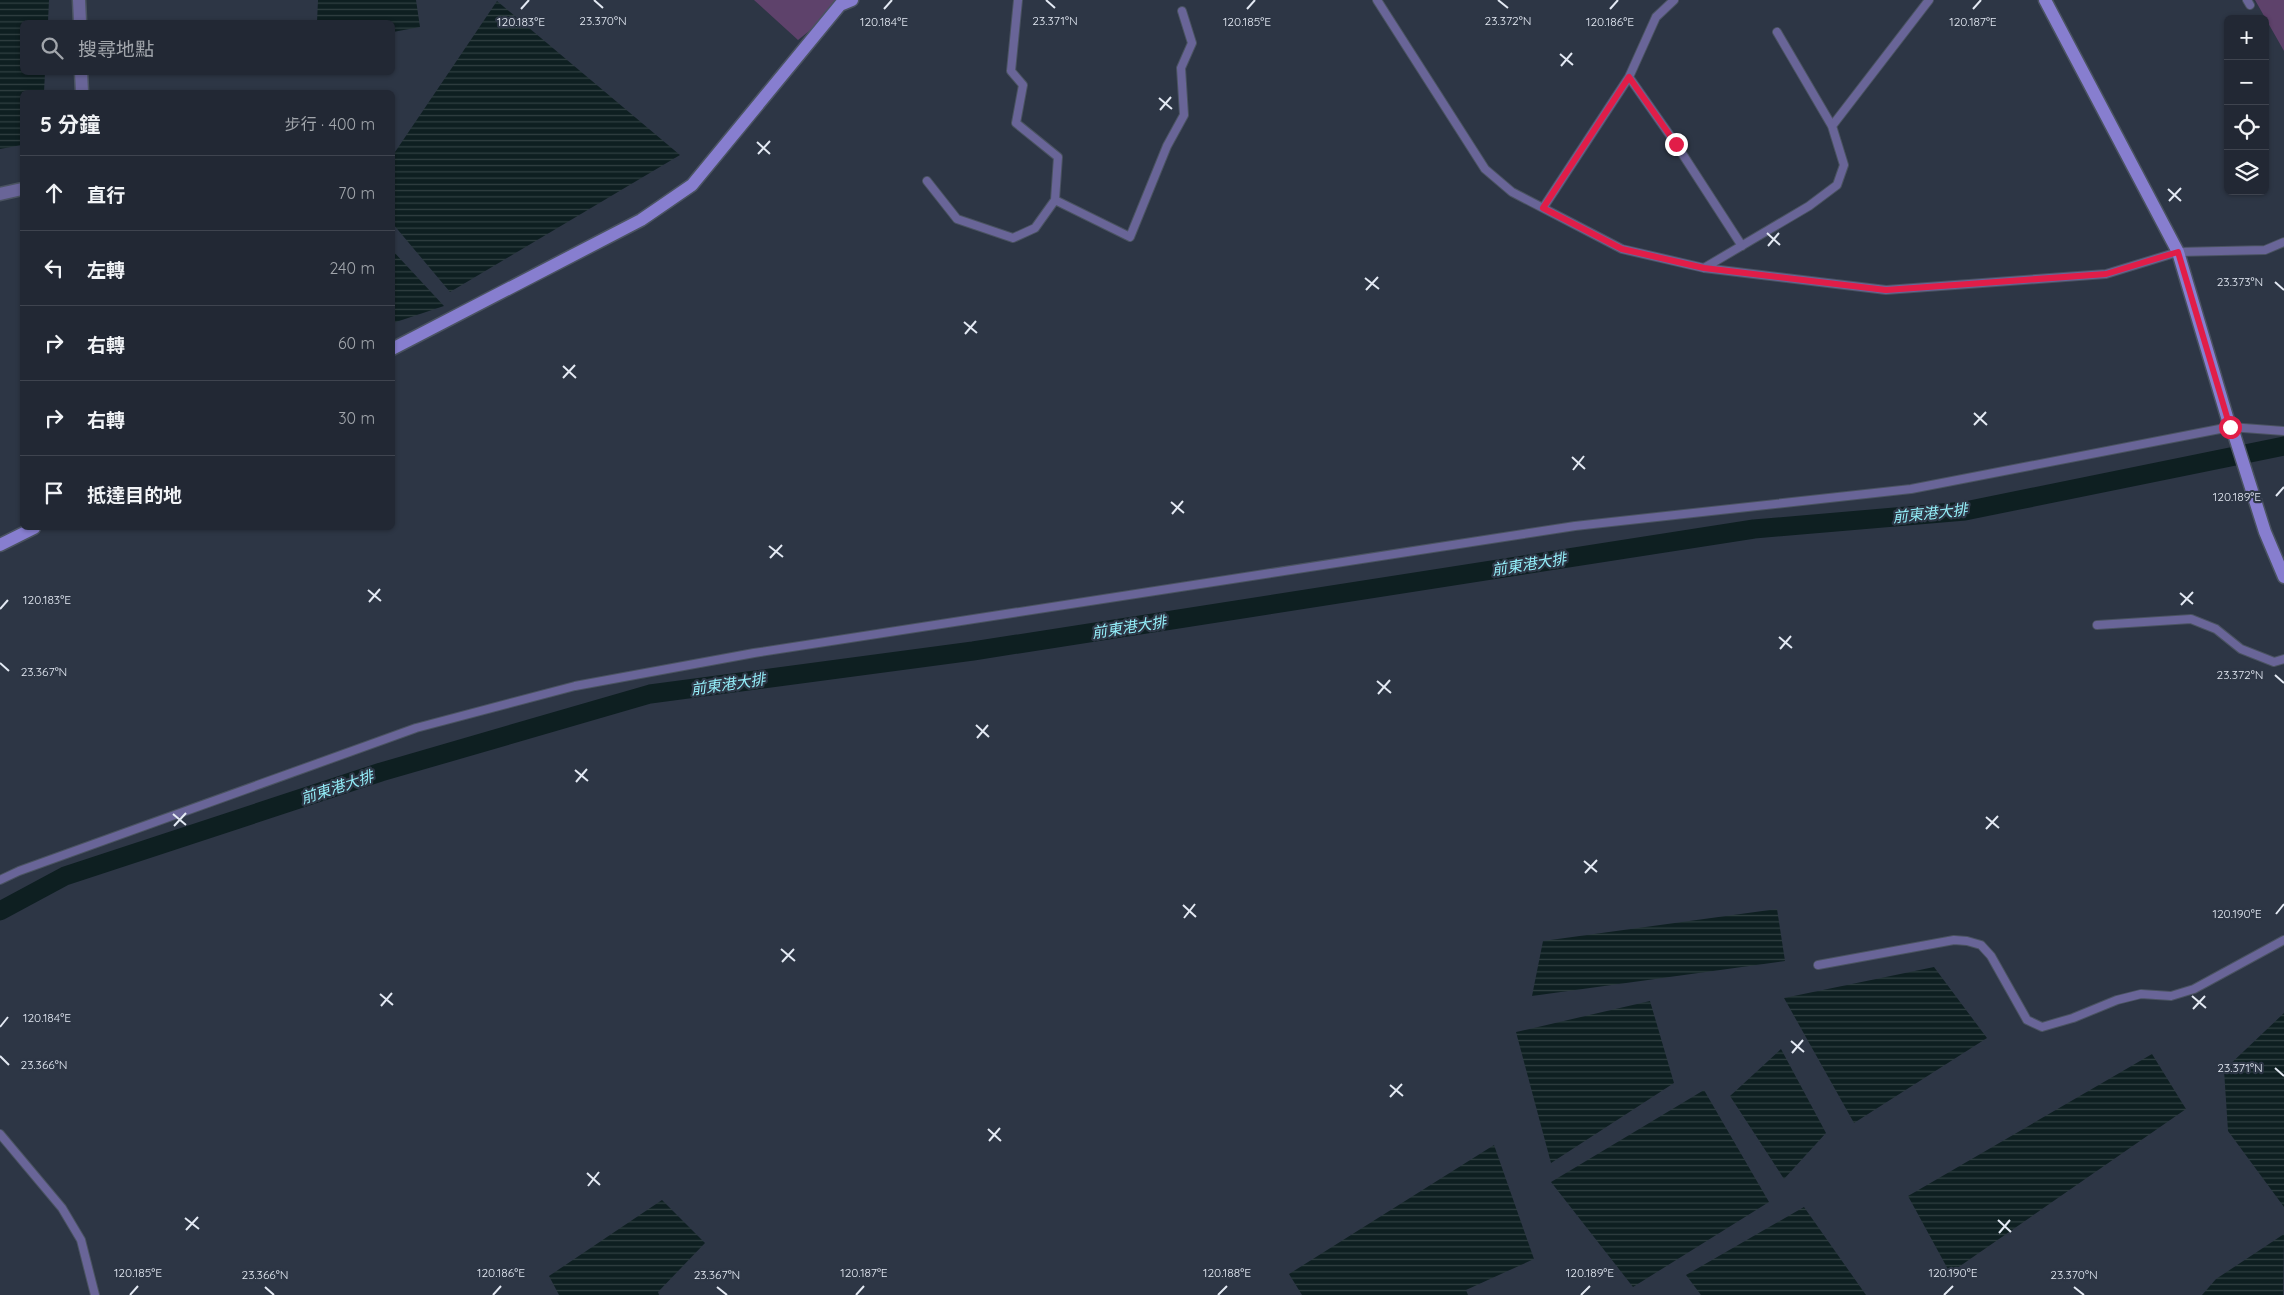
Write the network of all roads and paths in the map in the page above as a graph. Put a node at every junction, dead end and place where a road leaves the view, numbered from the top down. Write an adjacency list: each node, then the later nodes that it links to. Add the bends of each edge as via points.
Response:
1 (79, 0): 9 (street)
2 (852, 0): 24 (main road, via 840,5 692,185 641,220)
3 (1018, 0): 18 (lane, via 1012,71 1023,85 1016,123 1058,157)
4 (1377, 0): 19 (lane, via 1485,170 1512,192)
5 (1674, 0): 12 (lane, via 1656,17)
6 (1929, 0): 14 (lane)
7 (2045, 0): 22 (main road)
8 (1182, 11): 18 (lane, via 1192,43 1180,68 1184,115 1167,146 1130,237)
9 (80, 20)
10 (1777, 32): 14 (lane)
11 (81, 75): 13 (street)
12 (1629, 77): 19 (lane); 21 (lane)
13 (82, 90)
14 (1832, 126): 21 (lane, via 1844,165 1837,185 1809,206)
15 (927, 181): 18 (lane, via 957,219 1013,238 1036,228)
16 (20, 189): 17 (street)
17 (0, 194)
18 (1055, 200)
19 (1543, 208): 23 (lane, via 1622,249)
20 (2284, 242): 22 (lane, via 2265,250)
21 (1742, 246): 23 (lane)
22 (2178, 252): 23 (lane, via 2106,274 1886,290); 25 (main road)
23 (1704, 268)
24 (395, 347)
25 (2232, 430): 26 (lane); 29 (main road, via 2265,532); 32 (lane, via 1911,489 1575,526 754,653 575,686 416,728 118,834)
26 (2284, 431)
27 (30, 530): 28 (main road)
28 (0, 544)
29 (2284, 576)
30 (2097, 625): 31 (lane, via 2191,618 2216,629 2241,650 2274,662)
31 (2284, 660)
32 (0, 880)
33 (2284, 940): 34 (lane, via 2194,989 2170,996 2141,994 2042,1027 2027,1020 1991,956 1980,945 1967,941 1954,940)
34 (1818, 965)
35 (0, 1134): 36 (lane, via 62,1208 81,1240)
36 (95, 1295)

